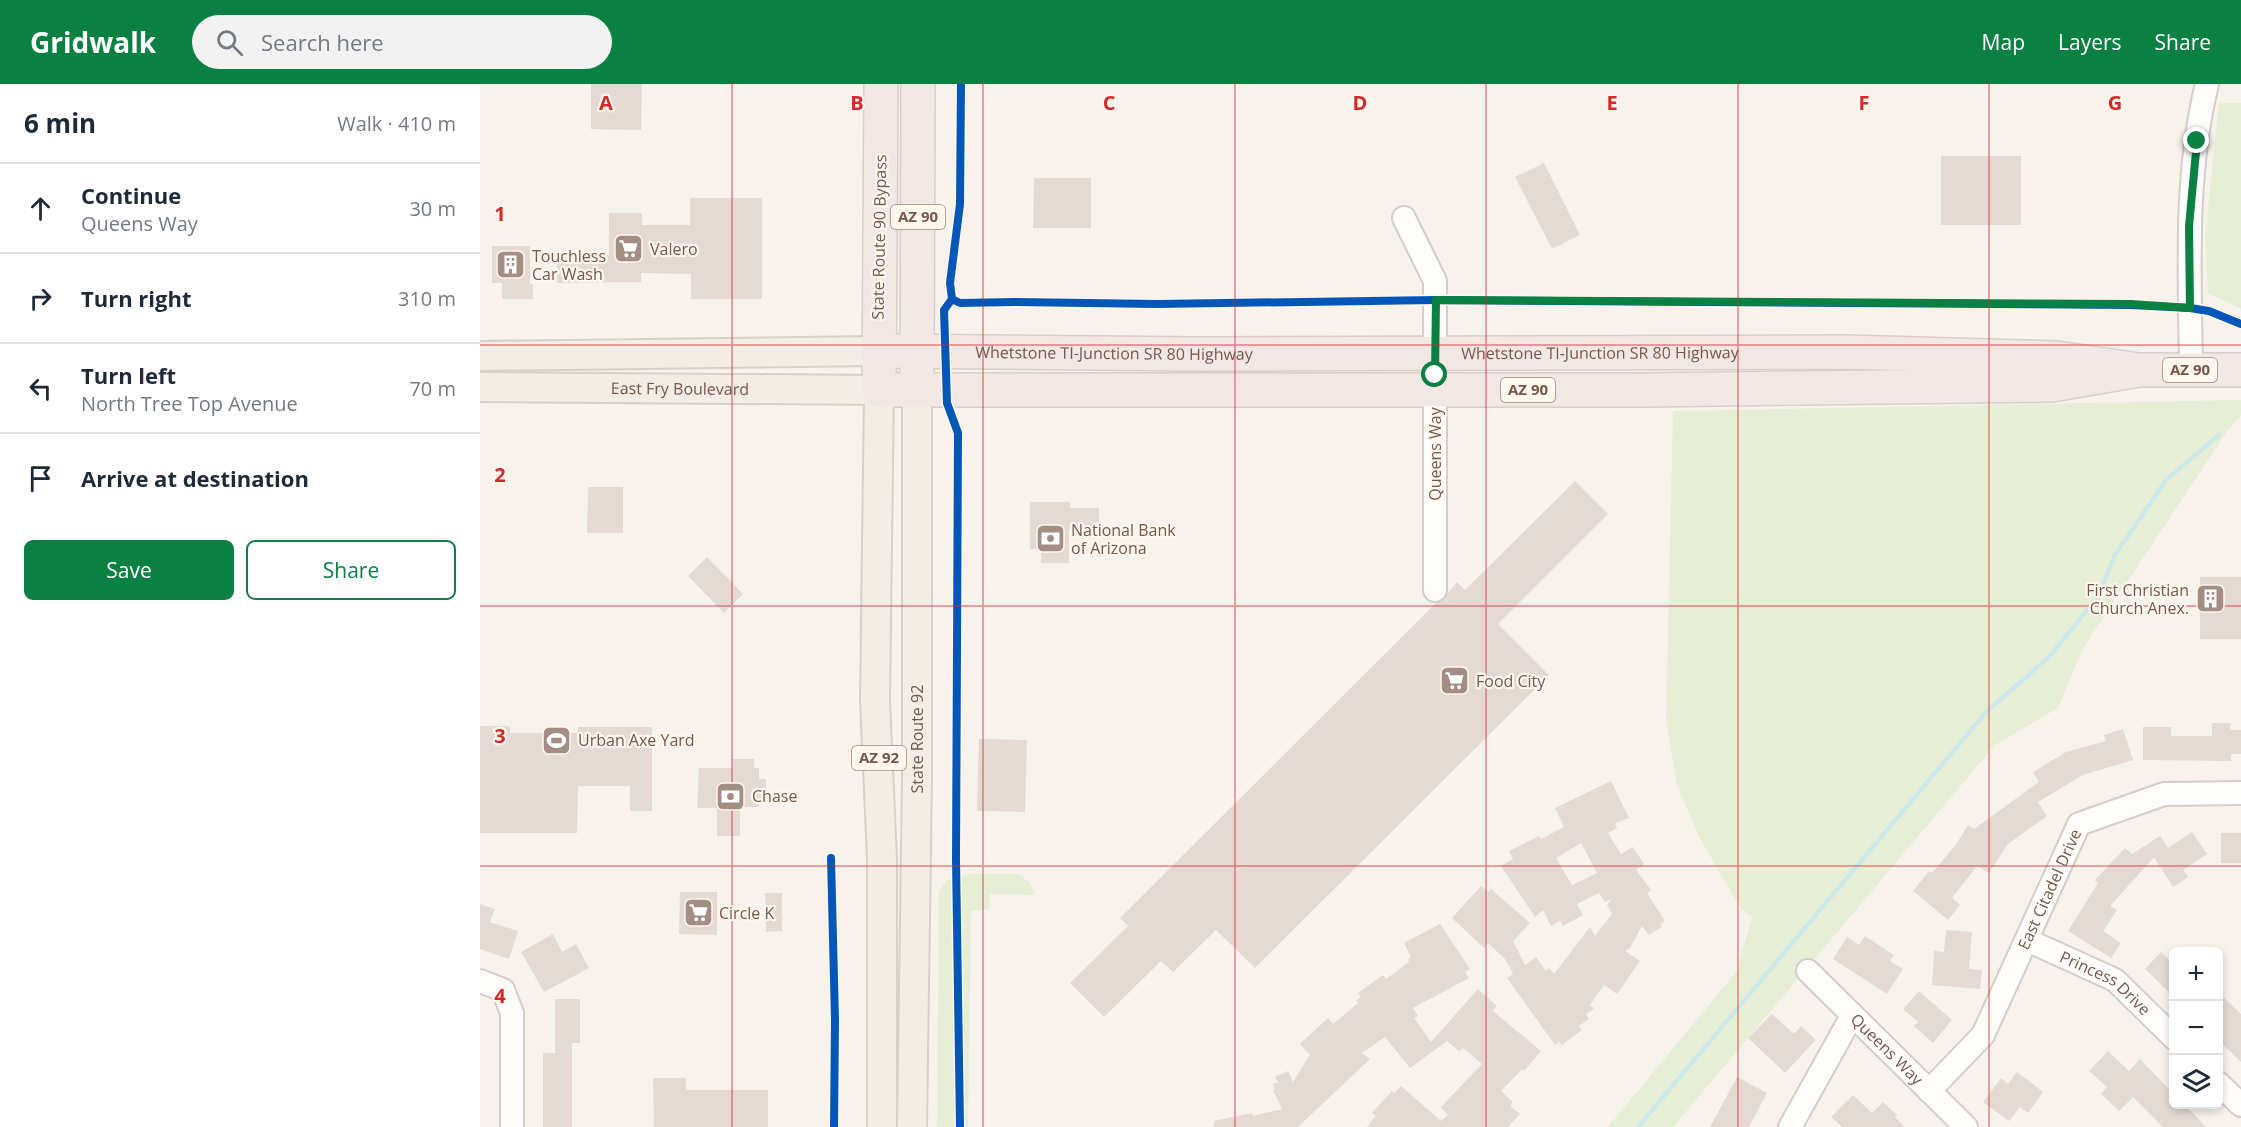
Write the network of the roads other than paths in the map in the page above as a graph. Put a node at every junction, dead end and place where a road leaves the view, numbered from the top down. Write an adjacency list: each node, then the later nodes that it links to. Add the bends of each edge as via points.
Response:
1 (881, 84): 5 (highway, State Route 90 Bypass / AZ 90)
2 (918, 84): 6 (highway, AZ 90)
3 (2206, 84): 10 (street, via 2199,117 2189,226)
4 (1404, 218): 7 (street, Queens Way, via 1435,280)
5 (878, 351): 6 (highway, Whetstone TI-Junction SR 80 Highway / AZ 90); 8 (main road, East Fry Boulevard); 14 (highway, State Route 90 Bypass / AZ 90)
6 (917, 351): 7 (highway, Whetstone TI-Junction SR 80 Highway / AZ 90); 13 (highway, State Route 92 / AZ 92)
7 (1435, 352): 9 (highway, Whetstone TI-Junction SR 80 Highway / AZ 90, via 1870,352 2057,358); 15 (street, Queens Way)
8 (480, 356)
9 (2139, 370): 10 (highway, Whetstone TI-Junction SR 80 Highway / AZ 90); 15 (highway, Whetstone TI-Junction SR 80 Highway / AZ 90, via 2052,385)
10 (2191, 370): 11 (highway, Whetstone TI-Junction SR 80 Highway / AZ 90)
11 (2241, 370)
12 (480, 387): 14 (main road, East Fry Boulevard)
13 (917, 389): 14 (highway, Whetstone TI-Junction SR 80 Highway / AZ 90); 15 (highway, Whetstone TI-Junction SR 80 Highway / AZ 90); 28 (main road, State Route 92 / AZ 92)
14 (879, 390): 27 (main road, AZ 92, via 875,701 882,858)
15 (1435, 390): 16 (street, Queens Way)
16 (1435, 590)
17 (2241, 793): 18 (street, East Citadel Drive, via 2164,794 2079,824)
18 (2027, 940): 22 (street, Princess Drive, via 2115,980); 24 (street, East Citadel Drive, via 1983,1035)
19 (1808, 971): 21 (street, Queens Way)
20 (480, 981): 26 (street, via 503,990 512,1012)
21 (1852, 1016): 24 (street, Queens Way); 29 (street)
22 (2169, 1033)
23 (2223, 1088): 25 (street)
24 (1929, 1091): 30 (street, Queens Way)
25 (2241, 1105)
26 (512, 1127)
27 (882, 1127)
28 (912, 1127)
29 (1790, 1127)
30 (1966, 1127)

